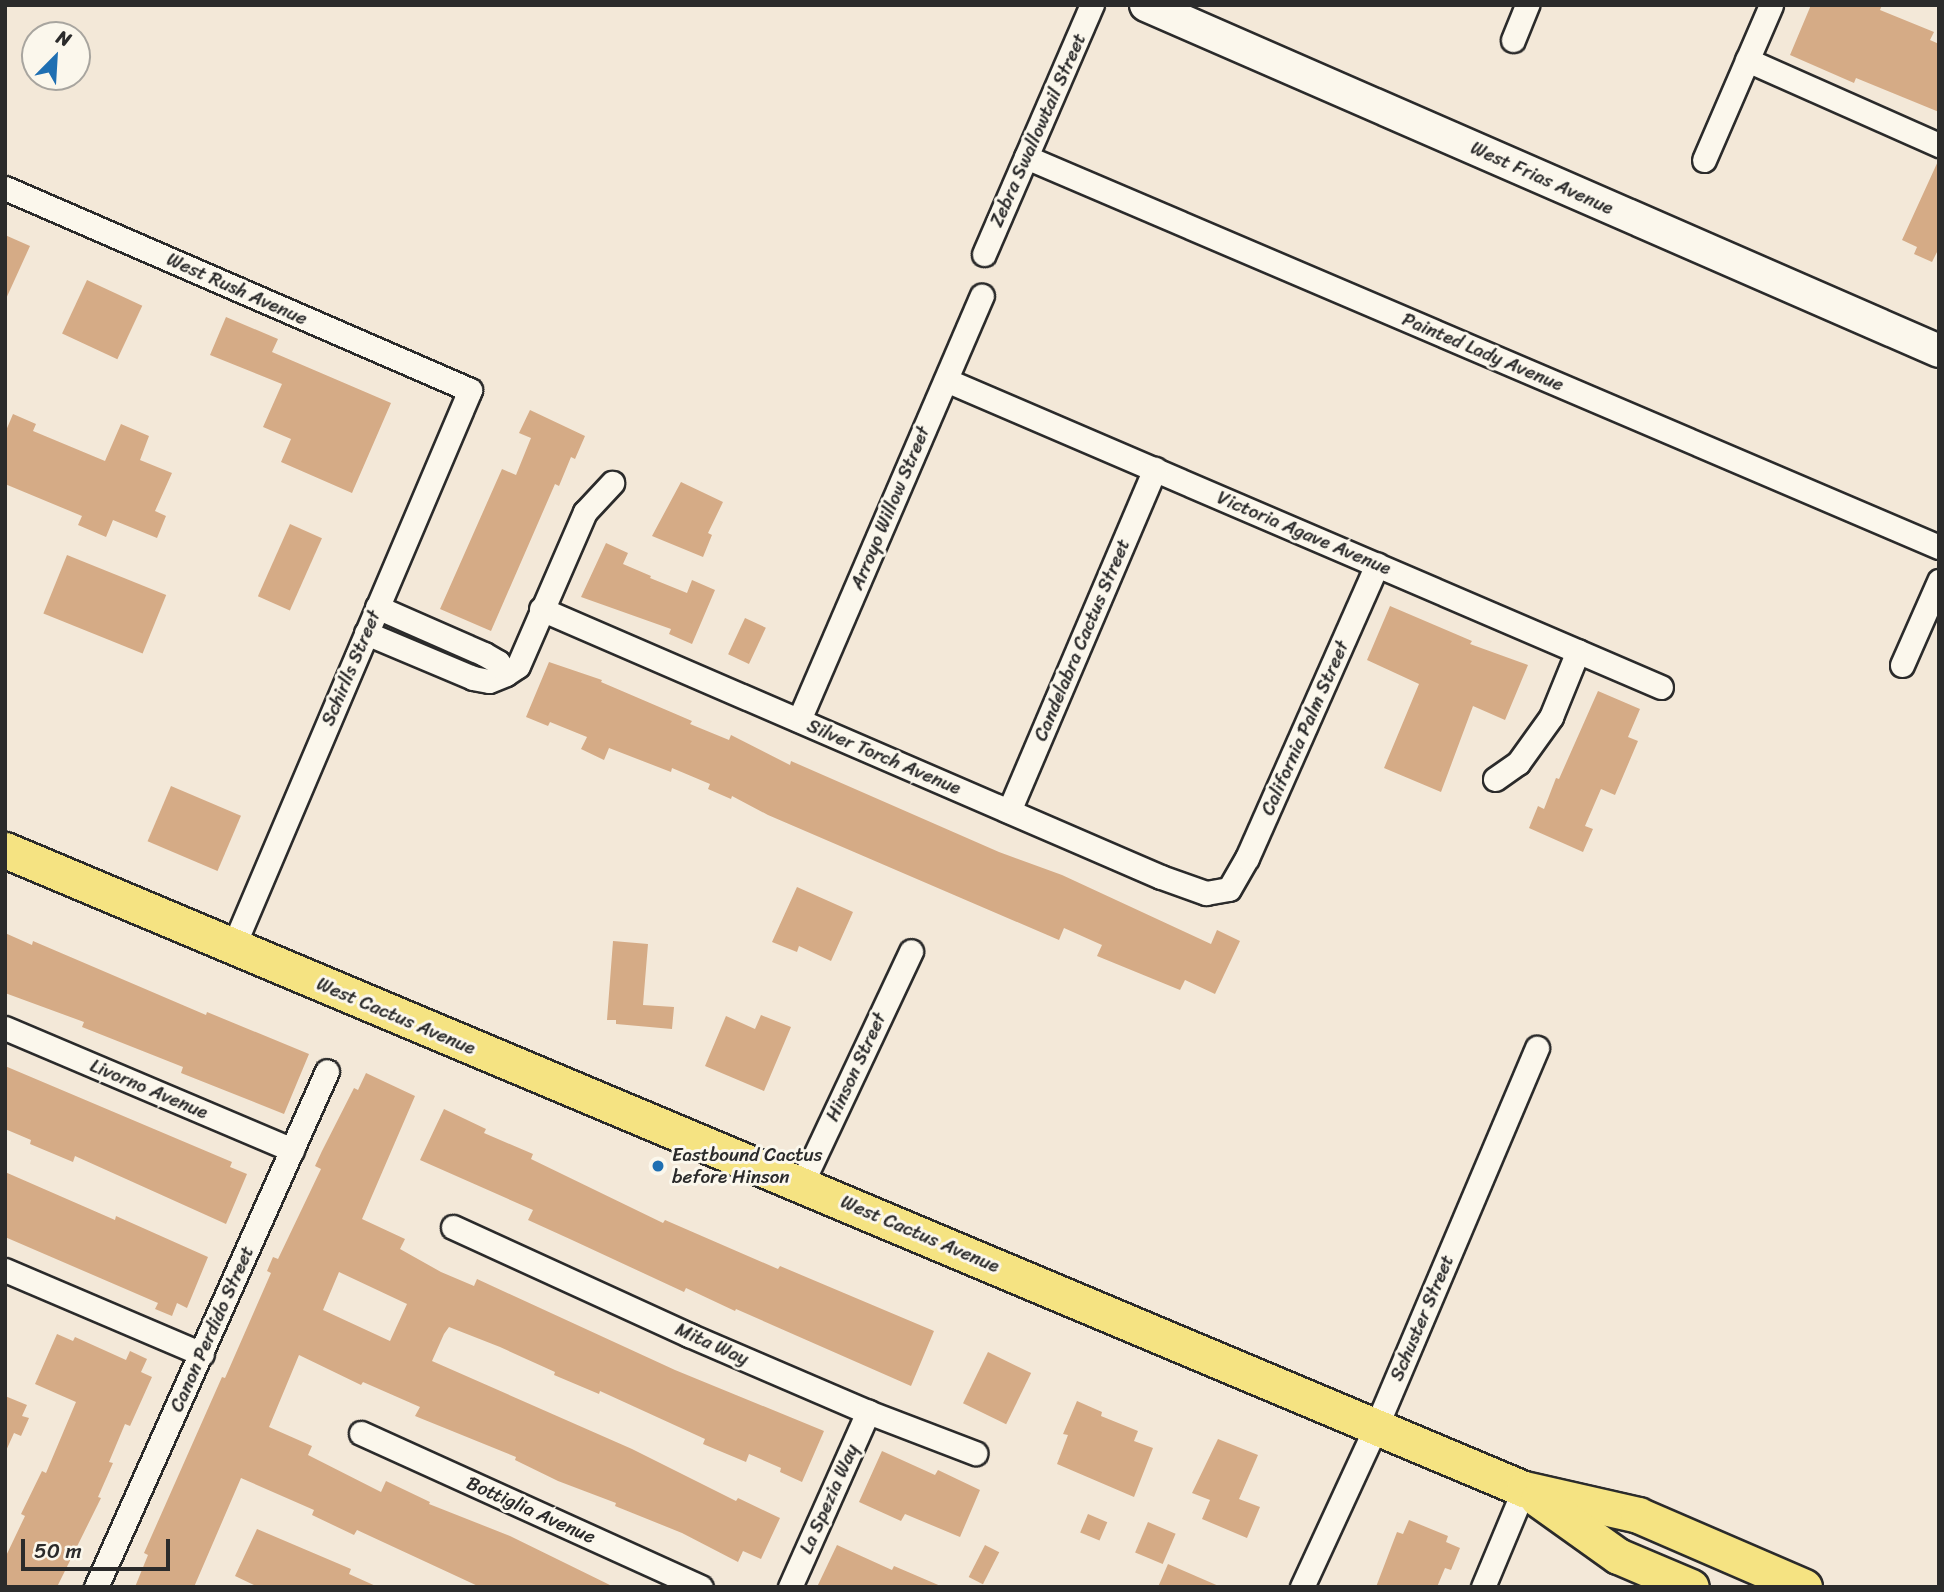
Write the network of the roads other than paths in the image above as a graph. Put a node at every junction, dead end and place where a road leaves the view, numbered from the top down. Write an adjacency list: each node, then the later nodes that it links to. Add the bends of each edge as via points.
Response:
1 (1092, 5): 8 (street, Zebra Swallowtail Street)
2 (1146, 5): 13 (street, West Frias Avenue)
3 (1527, 5): 5 (street)
4 (1771, 5): 6 (street)
5 (1513, 40)
6 (1747, 60): 7 (street); 9 (street)
7 (1939, 145)
8 (1026, 157): 11 (street, Zebra Swallowtail Street); 18 (street, Painted Lady Avenue)
9 (1704, 160)
10 (5, 188): 15 (street, West Rush Avenue)
11 (984, 254)
12 (982, 296): 14 (street, Arroyo Willow Street)
13 (1939, 351)
14 (946, 380): 16 (street, Victoria Agave Avenue); 28 (street, Arroyo Willow Street)
15 (470, 390): 21 (street, Schirlls Street)
16 (1155, 469): 19 (street, Victoria Agave Avenue); 30 (street, Candelabra Cactus Street)
17 (612, 483): 22 (street, via 585,512)
18 (1939, 547)
19 (1377, 564): 24 (street, Victoria Agave Avenue); 32 (street, California Palm Street, via 1247,858)
20 (1939, 581): 25 (street)
21 (377, 607): 23 (street, Schirlls Street); 26 (street, via 484,654)
22 (541, 609): 26 (street, via 517,666); 28 (street, Silver Torch Avenue)
23 (366, 633): 26 (street, via 473,678 489,681); 33 (street, Schirlls Street)
24 (1578, 651): 27 (street, Victoria Agave Avenue); 29 (street, via 1551,717 1518,763)
25 (1902, 664)
26 (506, 674)
27 (1661, 687)
28 (799, 720): 30 (street, Silver Torch Avenue)
29 (1495, 779)
30 (1009, 811): 32 (street, Silver Torch Avenue, via 1206,893)
31 (5, 850): 33 (main road, West Cactus Avenue)
32 (1229, 889)
33 (233, 947): 39 (main road, West Cactus Avenue)
34 (911, 951): 39 (street, Hinson Street)
35 (5, 1027): 38 (street, Livorno Avenue)
36 (1537, 1048): 44 (street, Schuster Street)
37 (327, 1071): 38 (street, Canon Perdido Street)
38 (292, 1150): 42 (street, Canon Perdido Street)
39 (802, 1184): 44 (main road, West Cactus Avenue)
40 (453, 1227): 43 (street, Mita Way)
41 (5, 1270): 42 (street)
42 (202, 1354): 48 (street, Canon Perdido Street)
43 (869, 1412): 46 (street, Mita Way); 50 (street, La Spezia Way)
44 (1376, 1427): 47 (main road, West Cactus Avenue); 51 (street, Schuster Street)
45 (361, 1433): 49 (street, Bottiglia Avenue)
46 (975, 1453)
47 (1524, 1489): 52 (street); 53 (main road, West Cactus Avenue, via 1618,1556); 54 (main road, West Cactus Avenue, via 1638,1515)
48 (96, 1587)
49 (701, 1587)
50 (790, 1587)
51 (1302, 1587)
52 (1483, 1587)
53 (1691, 1587)
54 (1804, 1587)

